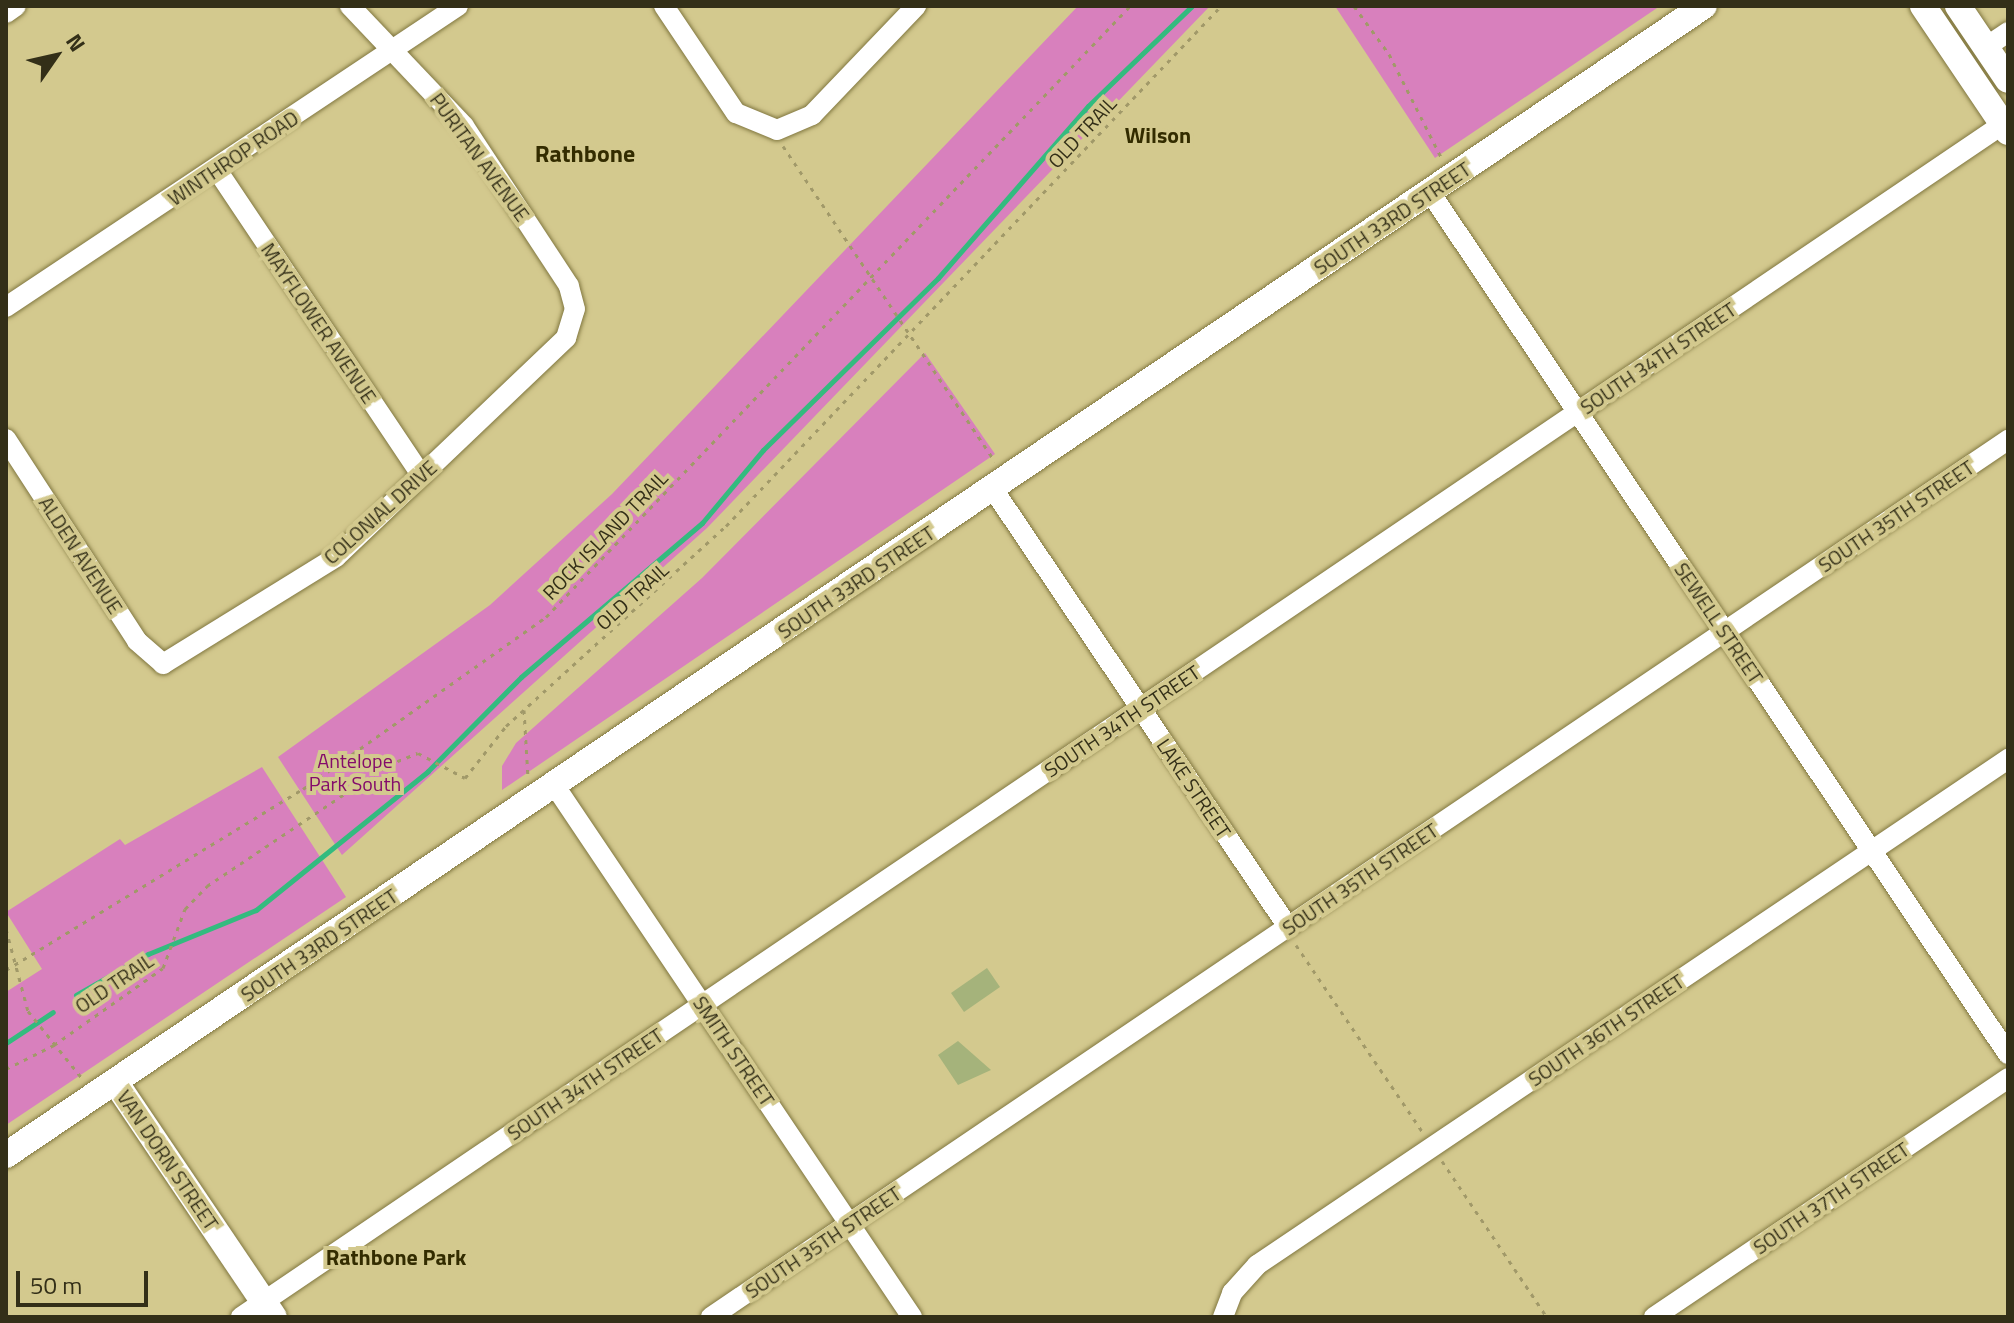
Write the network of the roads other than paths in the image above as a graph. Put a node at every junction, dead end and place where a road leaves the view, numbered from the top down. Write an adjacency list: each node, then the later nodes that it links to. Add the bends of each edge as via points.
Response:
1 (16, 6): 9 (street)
2 (350, 6): 12 (street, PURITAN AVENUE)
3 (458, 6): 12 (street, WINTHROP ROAD)
4 (664, 6): 5 (street, via 736,113 774,130 812,115)
5 (916, 6)
6 (1704, 6): 16 (main road, SOUTH 33RD STREET)
7 (1923, 6): 14 (main road)
8 (1958, 6): 11 (main road)
9 (6, 13)
10 (2008, 32): 11 (street)
11 (1986, 47): 13 (main road)
12 (395, 49): 15 (street, WINTHROP ROAD); 18 (street, PURITAN AVENUE, via 464,126 569,286)
13 (2008, 80)
14 (2005, 128): 19 (street, SOUTH 34TH STREET)
15 (217, 170): 17 (street, WINTHROP ROAD); 22 (street, MAYFLOWER AVENUE)
16 (1436, 188): 19 (street, SEWELL STREET); 23 (main road, SOUTH 33RD STREET)
17 (6, 307)
18 (571, 327): 22 (street, COLONIAL DRIVE)
19 (1578, 412): 24 (street, SEWELL STREET); 26 (street, SOUTH 34TH STREET)
20 (6, 439): 25 (street, ALDEN AVENUE, via 137,641)
21 (2008, 440): 24 (street, SOUTH 35TH STREET)
22 (422, 476): 25 (street, COLONIAL DRIVE, via 336,557)
23 (1000, 484): 26 (street, LAKE STREET); 28 (main road, SOUTH 33RD STREET)
24 (1725, 632): 29 (street, SEWELL STREET); 30 (street, SOUTH 35TH STREET)
25 (163, 664)
26 (1141, 708): 30 (street, LAKE STREET); 31 (street, SOUTH 34TH STREET)
27 (2008, 759): 29 (street, SOUTH 36TH STREET)
28 (547, 791): 31 (street, SMITH STREET); 34 (main road, SOUTH 33RD STREET)
29 (1873, 851): 32 (street, SEWELL STREET); 41 (street, SOUTH 36TH STREET, via 1257,1265 1232,1293)
30 (1287, 928): 36 (street, SOUTH 35TH STREET)
31 (702, 1005): 36 (street, SMITH STREET); 37 (street, SOUTH 34TH STREET)
32 (2008, 1054)
33 (2008, 1078): 42 (street, SOUTH 37TH STREET)
34 (106, 1089): 35 (main road, SOUTH 33RD STREET); 37 (main road, VAN DORN STREET)
35 (6, 1155)
36 (850, 1224): 39 (street, SOUTH 35TH STREET); 40 (street, SMITH STREET)
37 (269, 1309): 38 (street, SOUTH 34TH STREET)
38 (241, 1317)
39 (711, 1317)
40 (912, 1317)
41 (1223, 1317)
42 (1654, 1317)

